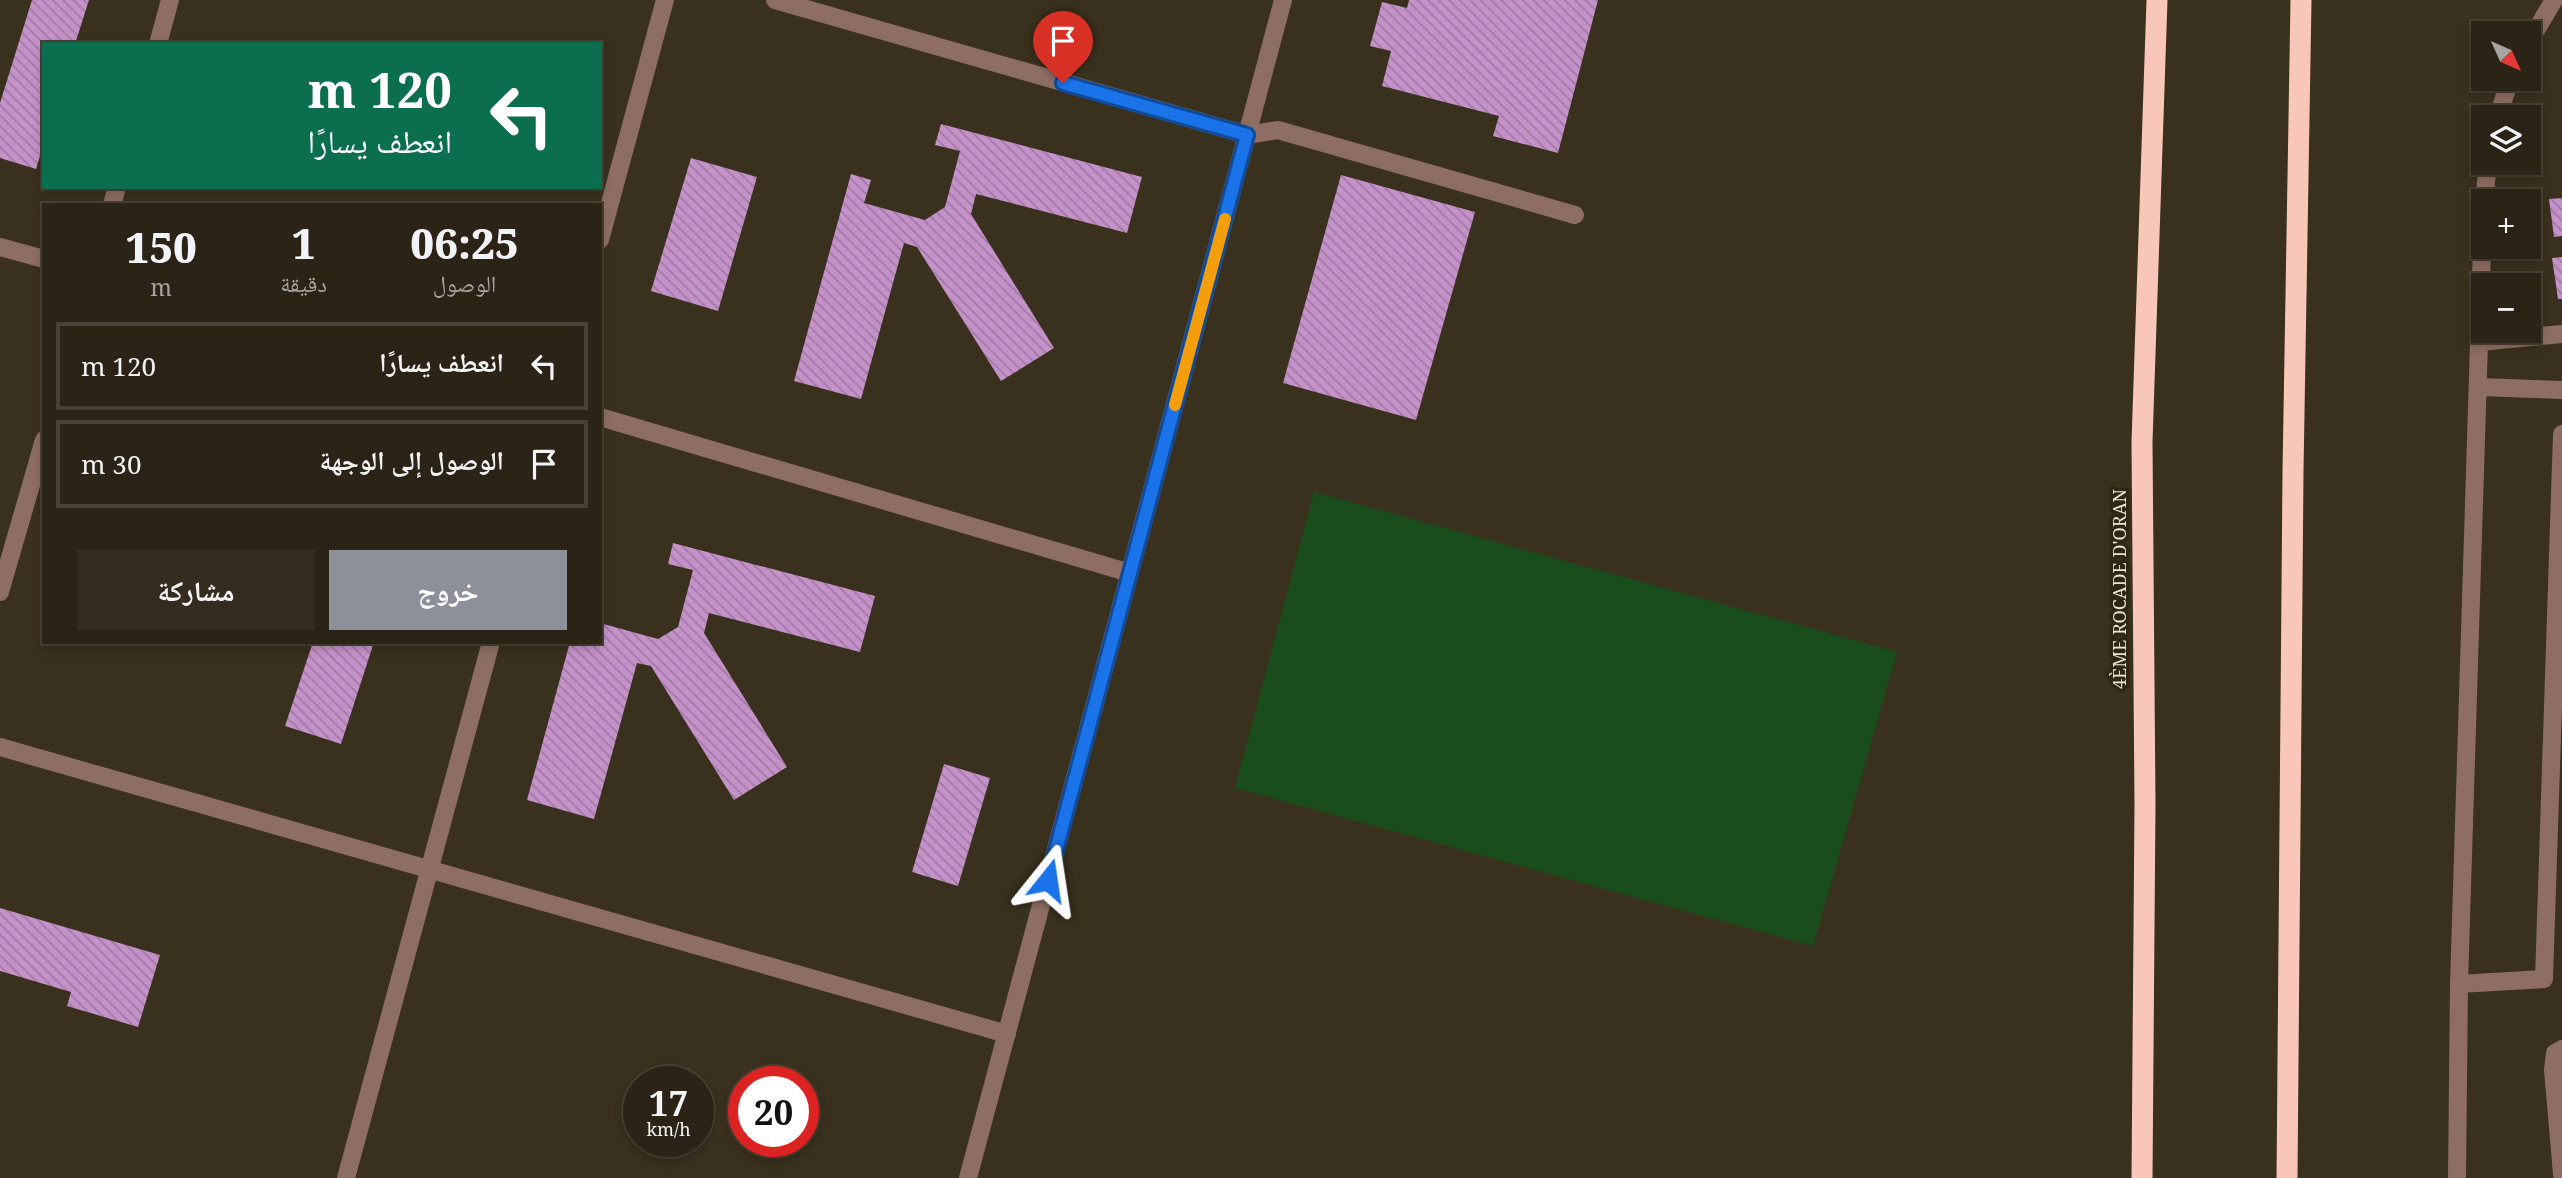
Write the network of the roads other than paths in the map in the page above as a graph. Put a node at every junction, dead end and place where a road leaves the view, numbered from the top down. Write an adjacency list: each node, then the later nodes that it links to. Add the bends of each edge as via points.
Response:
1 (170, 0): 9 (street)
2 (665, 0): 12 (street)
3 (775, 0): 10 (street)
4 (1283, 0): 10 (street)
5 (2157, 0): 34 (highway, 4ÈME ROCADE D'ORAN, via 2142,442)
6 (2301, 0): 35 (highway)
7 (2554, 0): 8 (street)
8 (2541, 22)
9 (159, 42)
10 (1247, 135): 11 (street, via 1278,130); 23 (street)
11 (1575, 215)
12 (602, 233)
13 (0, 247): 14 (street)
14 (42, 258)
15 (2562, 334): 16 (street)
16 (2541, 336)
17 (2480, 343): 18 (street)
18 (2479, 387): 19 (street); 28 (street)
19 (2562, 390)
20 (602, 417): 23 (street)
21 (2562, 434): 28 (street, via 2544,979)
22 (42, 447): 24 (street)
23 (1130, 573): 29 (street)
24 (0, 592)
25 (490, 644): 27 (street)
26 (0, 747): 27 (street)
27 (430, 869): 29 (street); 32 (street)
28 (2459, 984): 36 (street)
29 (1007, 1034): 33 (street)
30 (2562, 1049): 31 (street, via 2555,1053 2553,1070)
31 (2562, 1174)
32 (346, 1178)
33 (968, 1178)
34 (2142, 1178)
35 (2287, 1178)
36 (2457, 1178)

